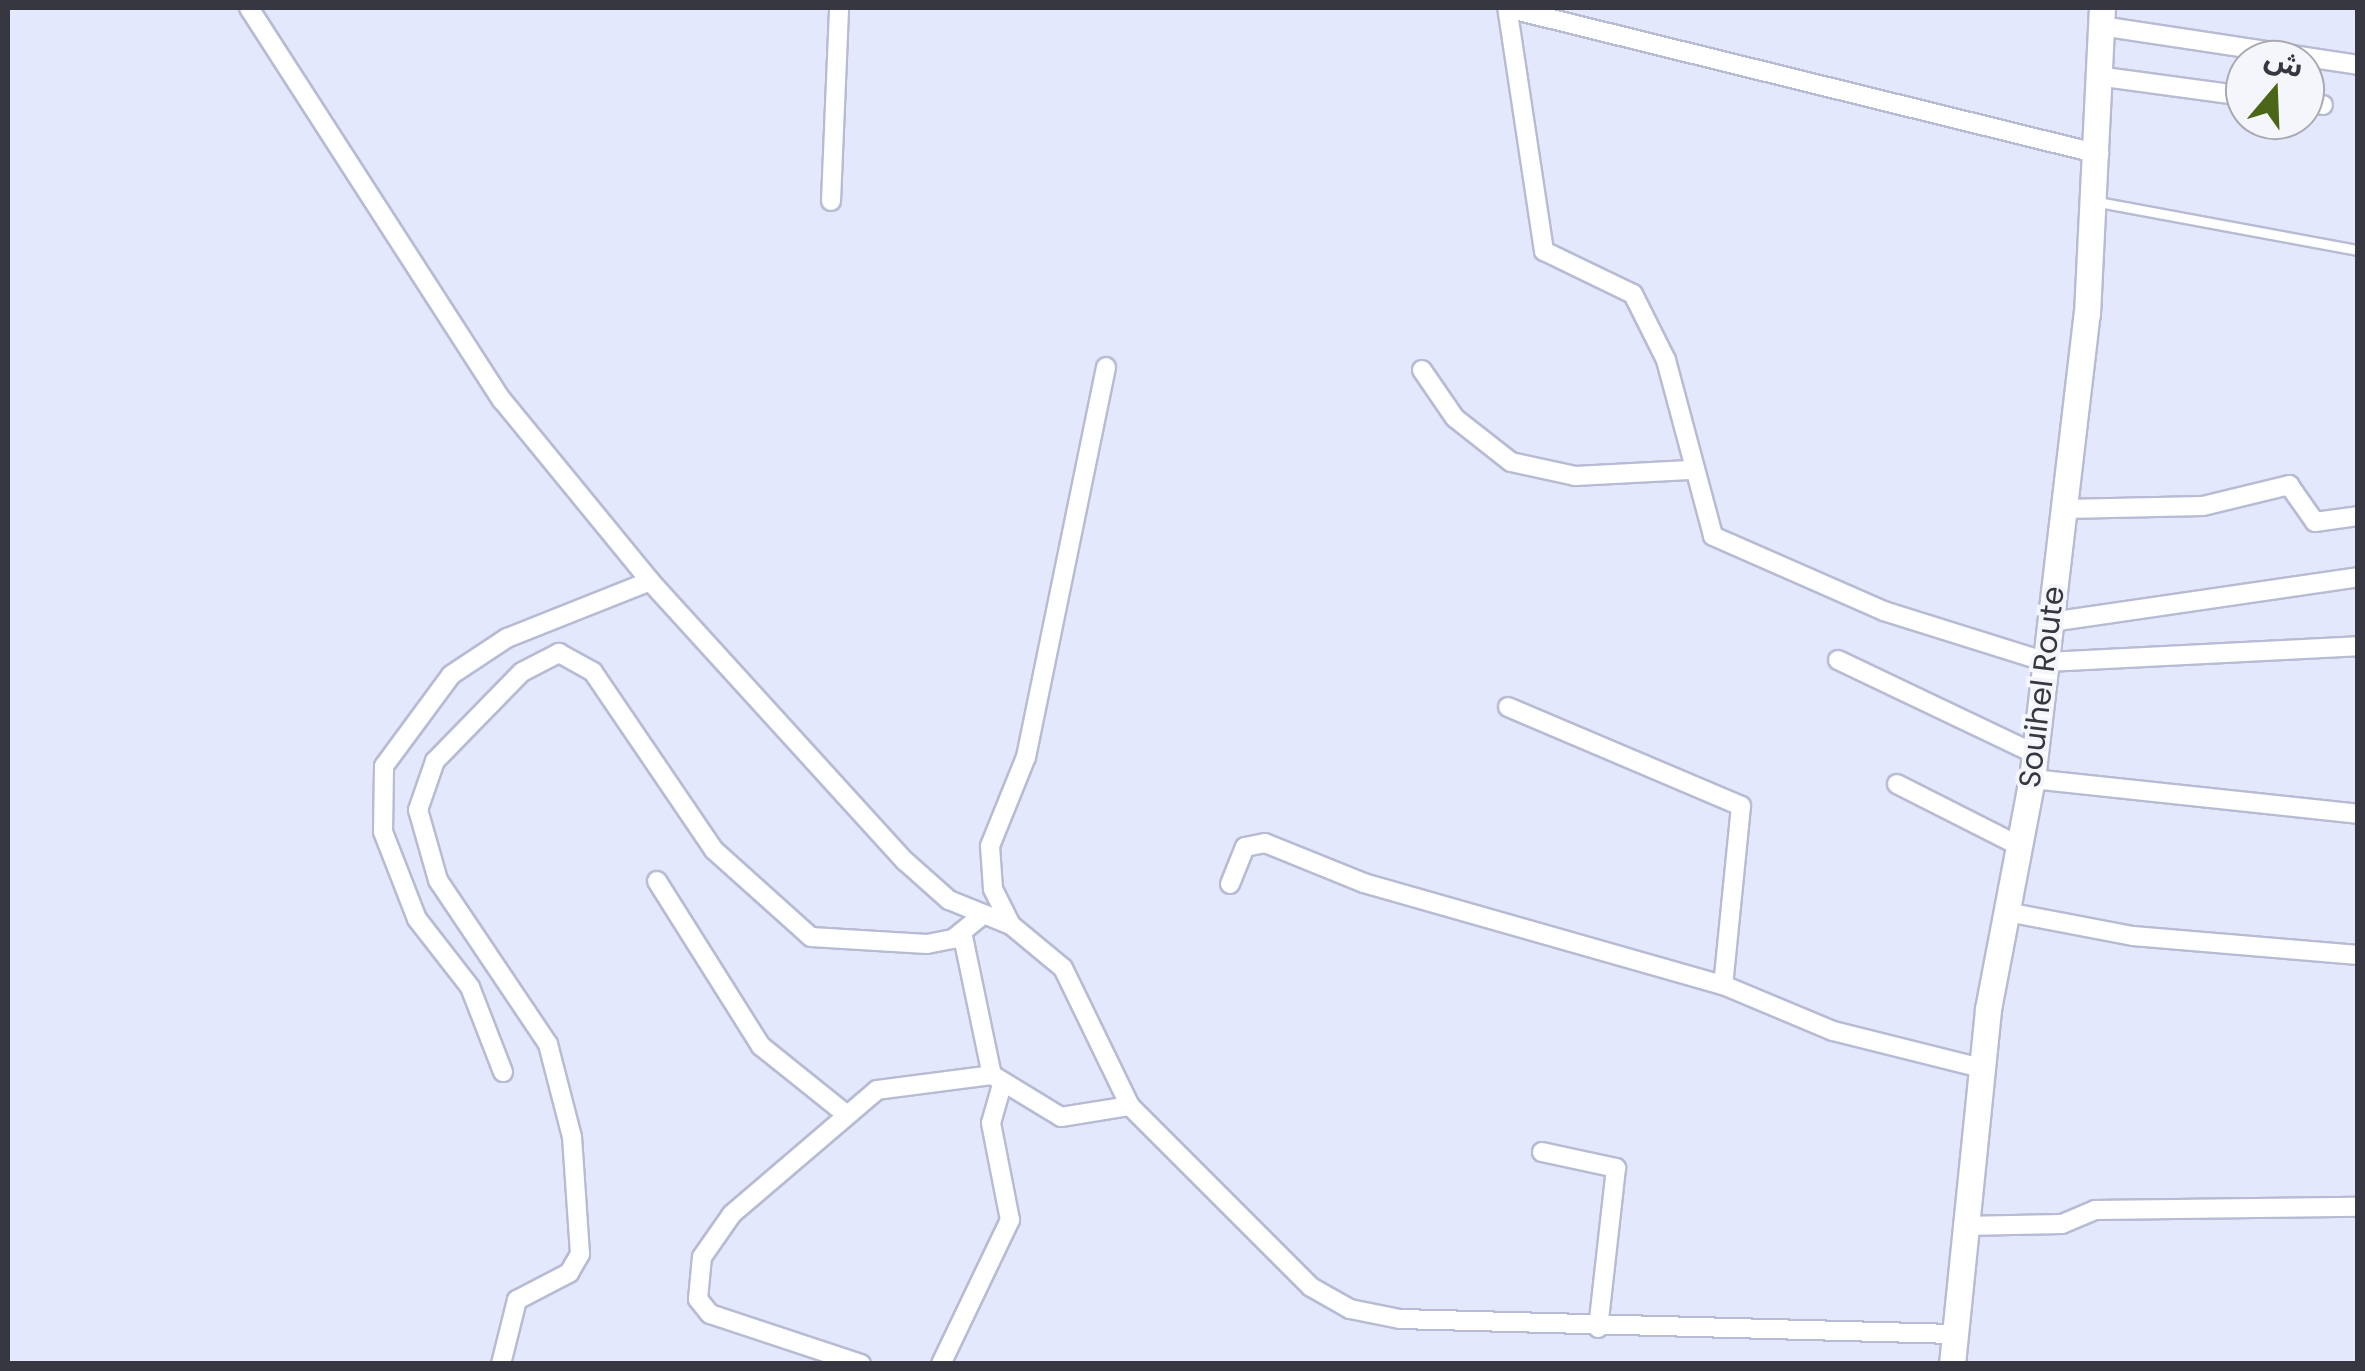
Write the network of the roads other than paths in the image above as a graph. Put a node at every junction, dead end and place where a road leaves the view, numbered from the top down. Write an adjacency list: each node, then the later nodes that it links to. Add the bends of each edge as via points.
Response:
1 (839, 8): 9 (street)
2 (255, 10): 18 (street, via 502,400)
3 (1508, 10): 8 (street, via 1865,89); 14 (street, via 1544,251 1633,294 1666,360)
4 (2102, 16): 5 (street); 6 (main road, Souihel Route)
5 (2358, 65)
6 (2097, 76): 7 (street); 8 (main road, Souihel Route)
7 (2225, 93)
8 (2099, 154): 10 (main road, Souihel Route)
9 (830, 202)
10 (2098, 202): 11 (lane); 15 (main road, Souihel Route)
11 (2358, 250)
12 (1106, 367): 32 (street, via 1026,757 990,846 993,889)
13 (1422, 370): 14 (street, via 1455,418 1511,462 1575,476)
14 (1690, 470): 22 (street, via 1713,536 1884,611)
15 (2065, 510): 16 (street, via 2203,506 2289,485 2315,522); 19 (main road, Souihel Route)
16 (2358, 516)
17 (2358, 577): 19 (street)
18 (650, 581): 31 (street, via 905,861); 37 (street, via 508,638 451,675 384,766 382,832 417,919 470,987)
19 (2051, 622): 22 (main road, Souihel Route)
20 (2358, 646): 22 (street)
21 (1838, 660): 24 (street)
22 (2046, 662): 24 (main road, Souihel Route)
23 (1508, 707): 35 (street, via 1741,806)
24 (2034, 767): 26 (street); 27 (main road, Souihel Route)
25 (1897, 784): 27 (street)
26 (2358, 814)
27 (2019, 846): 30 (main road, Souihel Route)
28 (657, 881): 40 (street, via 760,1046)
29 (1230, 884): 35 (street, via 1245,847 1264,843 1364,883)
30 (2006, 912): 34 (street, via 2133,936); 36 (main road, Souihel Route)
31 (979, 918): 32 (street); 33 (street)
32 (1011, 925): 39 (street, via 1063,968)
33 (962, 932): 38 (street); 46 (street, via 876,947 800,931 714,850 592,672 559,653 522,672 435,761 418,810 438,880 548,1044 572,1138 580,1254 569,1273 517,1300)
34 (2358, 955)
35 (1723, 985): 36 (street, via 1833,1031)
36 (1981, 1068): 43 (main road, Souihel Route)
37 (502, 1072)
38 (997, 1080): 39 (street, via 1078,1120); 40 (street, via 900,1081); 48 (street, via 990,1124 1010,1220)
39 (1130, 1106): 44 (street, via 1311,1288 1350,1309)
40 (847, 1116): 47 (street, via 732,1214 696,1278 710,1314)
41 (1542, 1152): 44 (street, via 1616,1168)
42 (2358, 1207): 43 (street, via 2095,1210 2062,1224)
43 (1963, 1226): 45 (main road, Souihel Route)
44 (1598, 1328): 45 (street)
45 (1955, 1334): 49 (main road, Souihel Route)
46 (501, 1364)
47 (862, 1364)
48 (941, 1364)
49 (1952, 1364)

